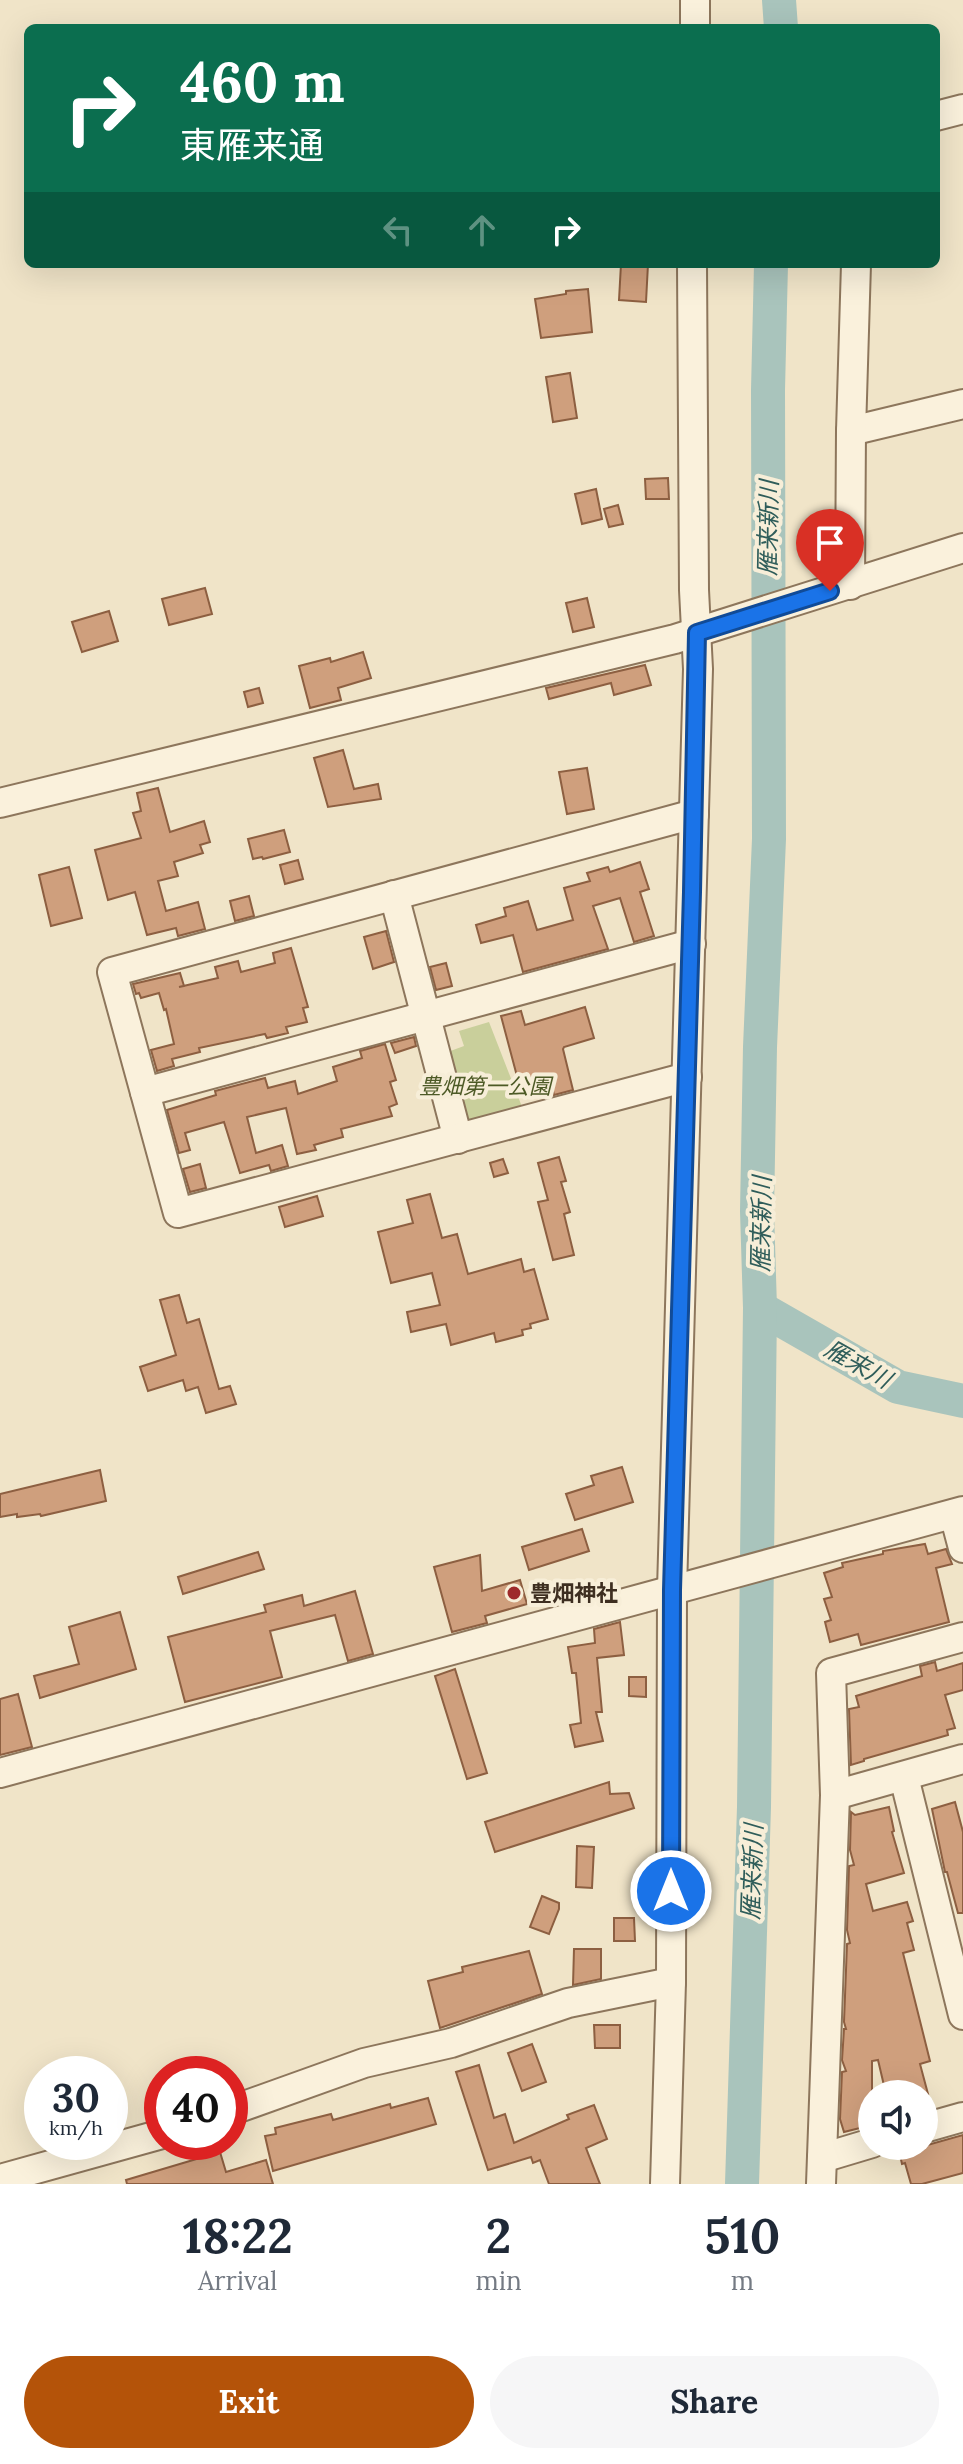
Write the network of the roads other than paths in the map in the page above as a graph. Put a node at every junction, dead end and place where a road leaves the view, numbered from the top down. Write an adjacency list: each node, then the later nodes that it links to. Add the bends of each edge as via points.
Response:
1 (695, 0): 2 (street)
2 (695, 24)
3 (963, 109): 4 (street)
4 (940, 115)
5 (692, 268): 11 (street, via 694,590)
6 (856, 268): 8 (street)
7 (963, 404): 8 (street)
8 (851, 431): 10 (street)
9 (963, 548): 10 (street)
10 (840, 588): 11 (street)
11 (708, 630): 12 (street); 13 (street)
12 (0, 803)
13 (694, 814): 14 (street); 15 (street)
14 (394, 895): 16 (street); 18 (street, via 112,972)
15 (691, 944): 16 (street); 17 (street)
16 (425, 1016): 18 (street); 19 (street)
17 (687, 1077): 19 (street); 22 (street)
18 (145, 1092): 19 (street, via 178,1213)
19 (458, 1139)
20 (958, 1512): 21 (street); 22 (street)
21 (963, 1548)
22 (672, 1590): 25 (street); 28 (street)
23 (963, 1637): 27 (street, via 831,1673)
24 (963, 1759): 26 (street)
25 (0, 1773)
26 (904, 1777): 27 (street); 29 (street)
27 (835, 1795): 35 (street)
28 (671, 1982): 30 (street, via 568,2003 451,2043 364,2063); 37 (street)
29 (963, 2015)
30 (248, 2105)
31 (963, 2117): 32 (street)
32 (938, 2124)
33 (144, 2139): 36 (street)
34 (858, 2151): 35 (street)
35 (821, 2171)
36 (0, 2179)
37 (665, 2184)

